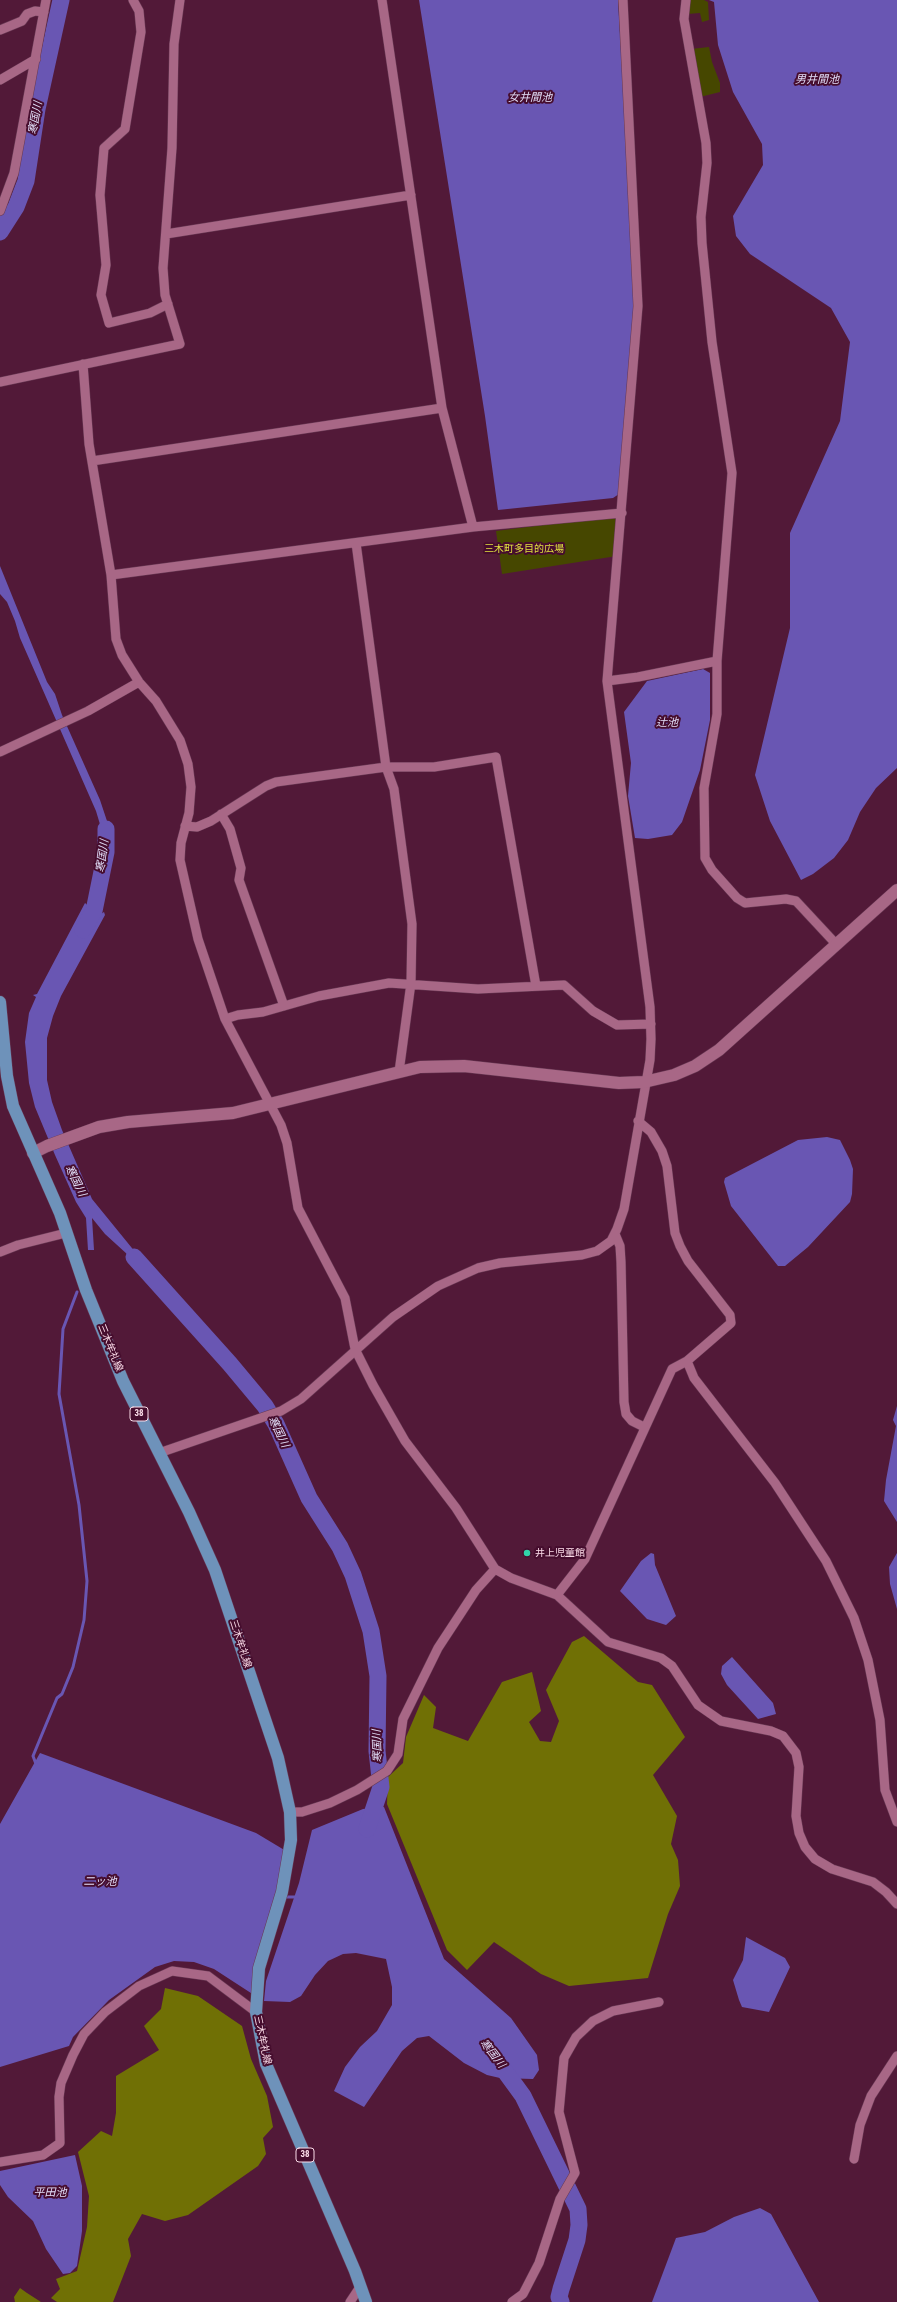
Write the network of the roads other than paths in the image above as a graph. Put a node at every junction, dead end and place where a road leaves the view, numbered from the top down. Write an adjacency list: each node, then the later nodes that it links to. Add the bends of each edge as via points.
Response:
1 (46, 0): 7 (street)
2 (133, 0): 14 (street, via 139,11 141,32 125,129 104,148 100,195 106,265 101,295 109,323 150,313)
3 (180, 0): 13 (street, via 174,44 172,148)
4 (382, 0): 11 (street)
5 (623, 0): 19 (street, via 638,306)
6 (686, 0): 23 (street, via 684,19 706,143 702,243 712,342 732,473)
7 (44, 12): 8 (street, via 35,11 27,14 22,21); 9 (street)
8 (0, 30)
9 (36, 59): 10 (street); 12 (street, via 14,173)
10 (0, 80)
11 (411, 195): 13 (street); 17 (street)
12 (0, 211)
13 (166, 234): 14 (street, via 163,283)
14 (168, 304): 15 (street, via 180,344)
15 (83, 364): 16 (street); 18 (street)
16 (0, 382)
17 (442, 408): 18 (street); 20 (street)
18 (92, 461): 22 (street)
19 (622, 513): 20 (street); 24 (street)
20 (474, 526): 21 (street)
21 (356, 543): 22 (street); 27 (street)
22 (111, 575): 25 (street, via 116,639 122,655)
23 (717, 661): 24 (street); 31 (street, via 717,714 704,788 706,858 712,870 737,898 745,903 786,899 796,901)
24 (607, 681): 37 (street)
25 (139, 682): 26 (street, via 72,718); 29 (street, via 160,708 180,740 188,764 191,787 189,813)
26 (0, 752)
27 (386, 767): 28 (street, via 276,782); 32 (street, via 394,789 412,924); 33 (street, via 434,767 496,757)
28 (221, 814): 29 (street, via 197,827); 35 (street, via 230,829 241,868 240,880)
29 (184, 826): 36 (street, via 180,860 186,890 198,939)
30 (897, 890): 31 (street)
31 (836, 944): 39 (street, via 719,1050 695,1066 674,1075)
32 (411, 983): 33 (street, via 478,989); 35 (street, via 389,983 319,996); 38 (street)
33 (536, 986): 37 (street, via 564,985 593,1011 617,1025)
34 (0, 1002): 42 (main road, 三木牟礼線 / 38, via 7,1076 13,1106)
35 (284, 1006): 36 (street)
36 (225, 1019): 40 (street)
37 (651, 1024): 39 (street, via 650,1060)
38 (400, 1072): 39 (street, via 420,1067 464,1066 619,1083); 40 (street)
39 (644, 1082): 41 (street)
40 (270, 1105): 42 (street, via 205,1117 128,1122 99,1127); 46 (street, via 287,1144 298,1208 345,1298)
41 (638, 1121): 44 (street, via 624,1209); 47 (street, via 651,1132 662,1151 667,1166 675,1233 680,1246 688,1261 730,1316 731,1323)
42 (33, 1153): 43 (main road, 三木牟礼線 / 38)
43 (66, 1233): 45 (street); 49 (main road, 三木牟礼線 / 38, via 123,1381)
44 (615, 1234): 46 (street, via 611,1241 590,1253 500,1263 459,1276 413,1302); 48 (street, via 620,1246 621,1262 624,1402 626,1414)
45 (0, 1252)
46 (355, 1349): 49 (street, via 301,1399 281,1411); 50 (street, via 405,1441 456,1508)
47 (687, 1361): 48 (street, via 672,1369); 53 (street, via 694,1378 775,1483 826,1561 854,1618 868,1660 880,1720 885,1790)
48 (644, 1428): 51 (street, via 585,1559)
49 (159, 1453): 52 (main road, 三木牟礼線 / 38, via 215,1570 278,1758)
50 (494, 1570): 51 (street); 52 (street, via 476,1590 438,1648 405,1713 398,1754 387,1771 358,1790)
51 (557, 1595): 54 (street, via 608,1642 661,1658 672,1666 698,1705 709,1714 722,1721 783,1736 796,1753 799,1767 796,1816 805,1847 815,1859 832,1869 873,1882)
52 (290, 1818): 56 (main road, 三木牟礼線 / 38, via 291,1840 286,1870 259,1968)
53 (897, 1822)
54 (897, 1904)
55 (659, 2002): 63 (street, via 613,2010 593,2021 576,2037 564,2058 559,2112 575,2173 560,2199 539,2263 523,2294)
56 (256, 2008): 59 (street, via 208,1976 172,1971 139,1986 105,2012 84,2034 73,2055 61,2083 60,2143 43,2155); 60 (main road, 三木牟礼線 / 38, via 266,2064)
57 (897, 2056): 58 (street, via 871,2096 860,2126)
58 (854, 2159)
59 (0, 2162)
60 (360, 2287): 61 (street); 62 (main road, 三木牟礼線 / 38)
61 (350, 2302)
62 (366, 2302)
63 (512, 2302)

